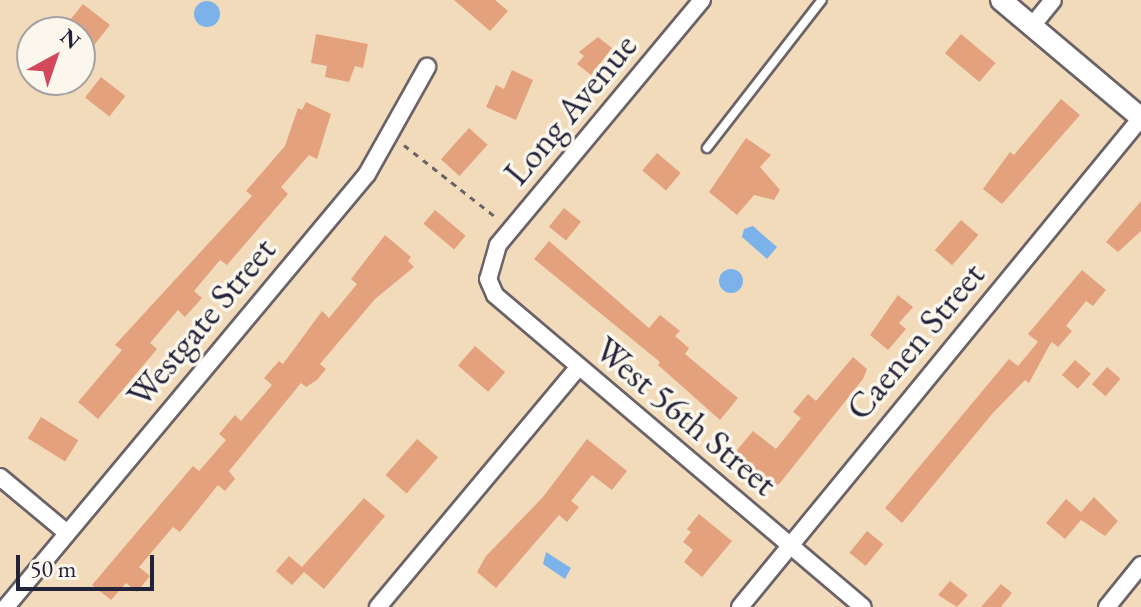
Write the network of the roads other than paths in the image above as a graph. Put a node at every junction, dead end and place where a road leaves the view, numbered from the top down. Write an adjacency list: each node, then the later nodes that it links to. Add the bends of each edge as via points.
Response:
1 (702, 0): 9 (street, Long Avenue)
2 (822, 0): 8 (lane)
3 (1001, 0): 5 (street)
4 (1053, 0): 5 (street)
5 (1032, 26): 7 (street)
6 (427, 67): 12 (street, Westgate Street, via 367,174)
7 (1141, 118): 13 (street, Caenen Street)
8 (707, 148)
9 (490, 261): 10 (street, West 56th Street, via 488,279 495,295)
10 (579, 367): 13 (street, West 56th Street); 16 (street)
11 (0, 477): 12 (street)
12 (66, 532): 15 (street, Westgate Street)
13 (789, 545): 17 (street, Caenen Street); 18 (street, West 56th Street)
14 (1141, 565): 19 (street)
15 (6, 607)
16 (378, 607)
17 (740, 607)
18 (863, 607)
19 (1107, 607)

